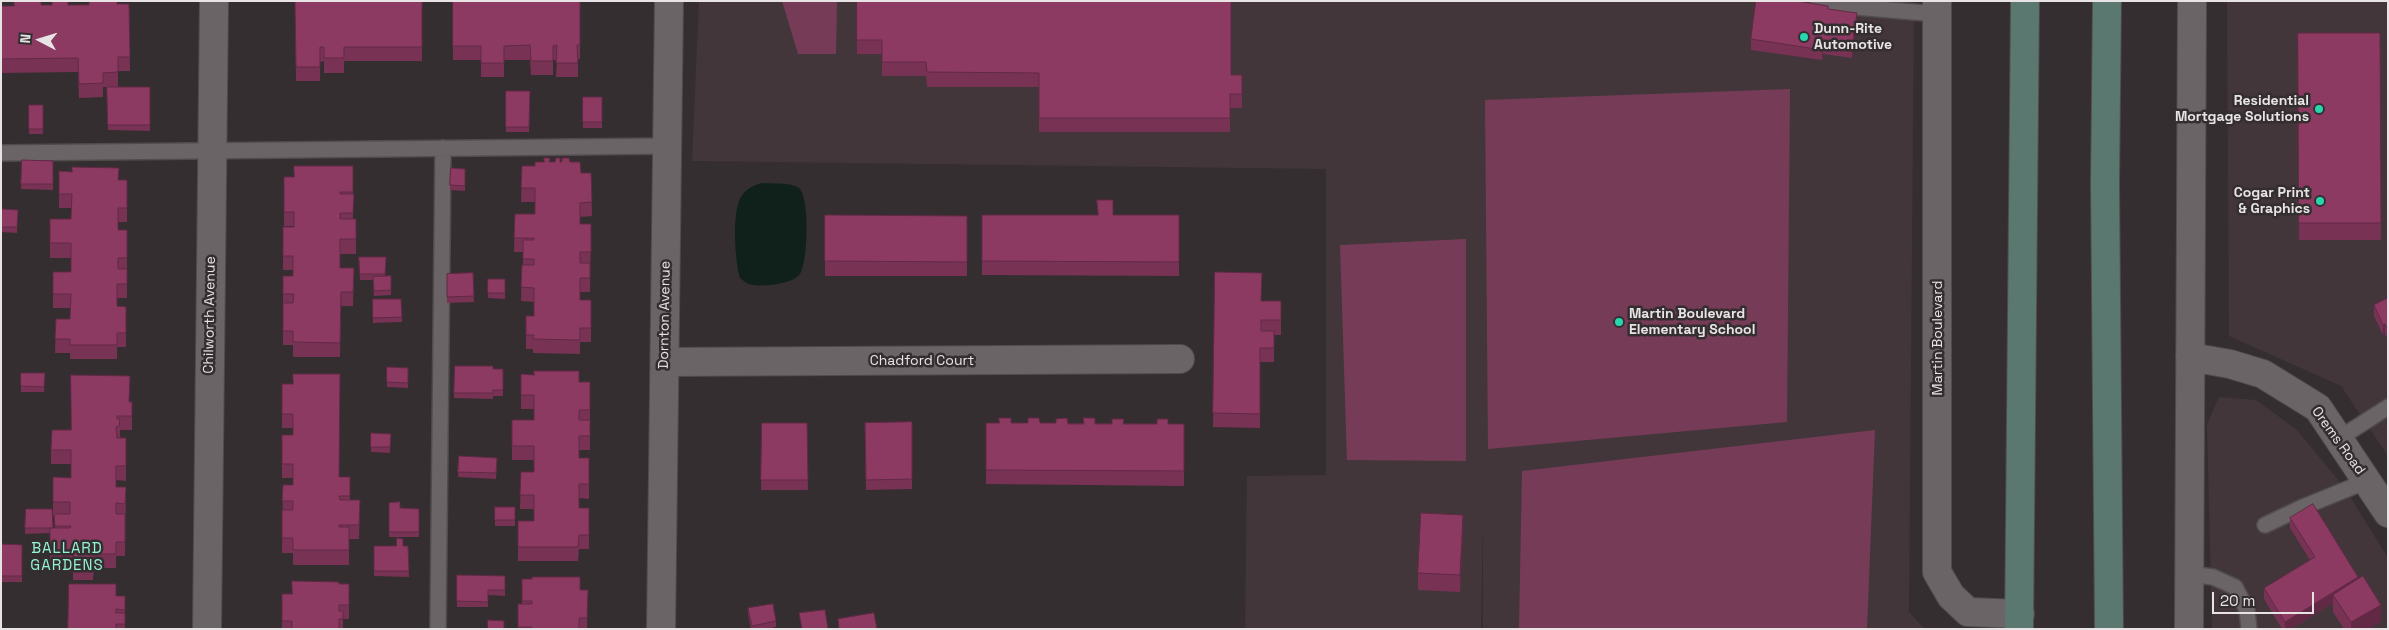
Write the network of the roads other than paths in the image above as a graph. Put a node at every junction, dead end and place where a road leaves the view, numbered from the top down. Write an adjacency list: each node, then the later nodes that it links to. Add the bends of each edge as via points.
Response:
1 (214, 1): 10 (street, Chilworth Avenue)
2 (669, 1): 8 (street, Dornton Avenue)
3 (1818, 1): 7 (lane, via 1843,6)
4 (2025, 1): 21 (main road, Martin Boulevard)
5 (2107, 1): 25 (main road, via 2105,184)
6 (2192, 1): 12 (street)
7 (1937, 8): 21 (street, Martin Boulevard, via 1937,572 1951,596 1968,612)
8 (667, 146): 9 (lane); 14 (street, Dornton Avenue)
9 (443, 148): 10 (lane); 23 (lane)
10 (212, 150): 11 (lane); 22 (street, Chilworth Avenue)
11 (1, 153)
12 (2190, 357): 16 (street, Orems Road, via 2230,364 2263,374 2286,386 2318,408); 20 (street)
13 (1180, 359): 14 (street, Chadford Court)
14 (665, 362): 24 (street, Dornton Avenue)
15 (2388, 407): 16 (lane)
16 (2338, 439): 17 (street, Orems Road)
17 (2367, 481): 18 (street, Orems Road); 19 (lane)
18 (2388, 513)
19 (2266, 525)
20 (2189, 574): 26 (street); 27 (lane, via 2213,578 2235,587 2246,610)
21 (2019, 622)
22 (207, 629)
23 (438, 629)
24 (661, 629)
25 (2109, 629)
26 (2189, 629)
27 (2249, 629)

